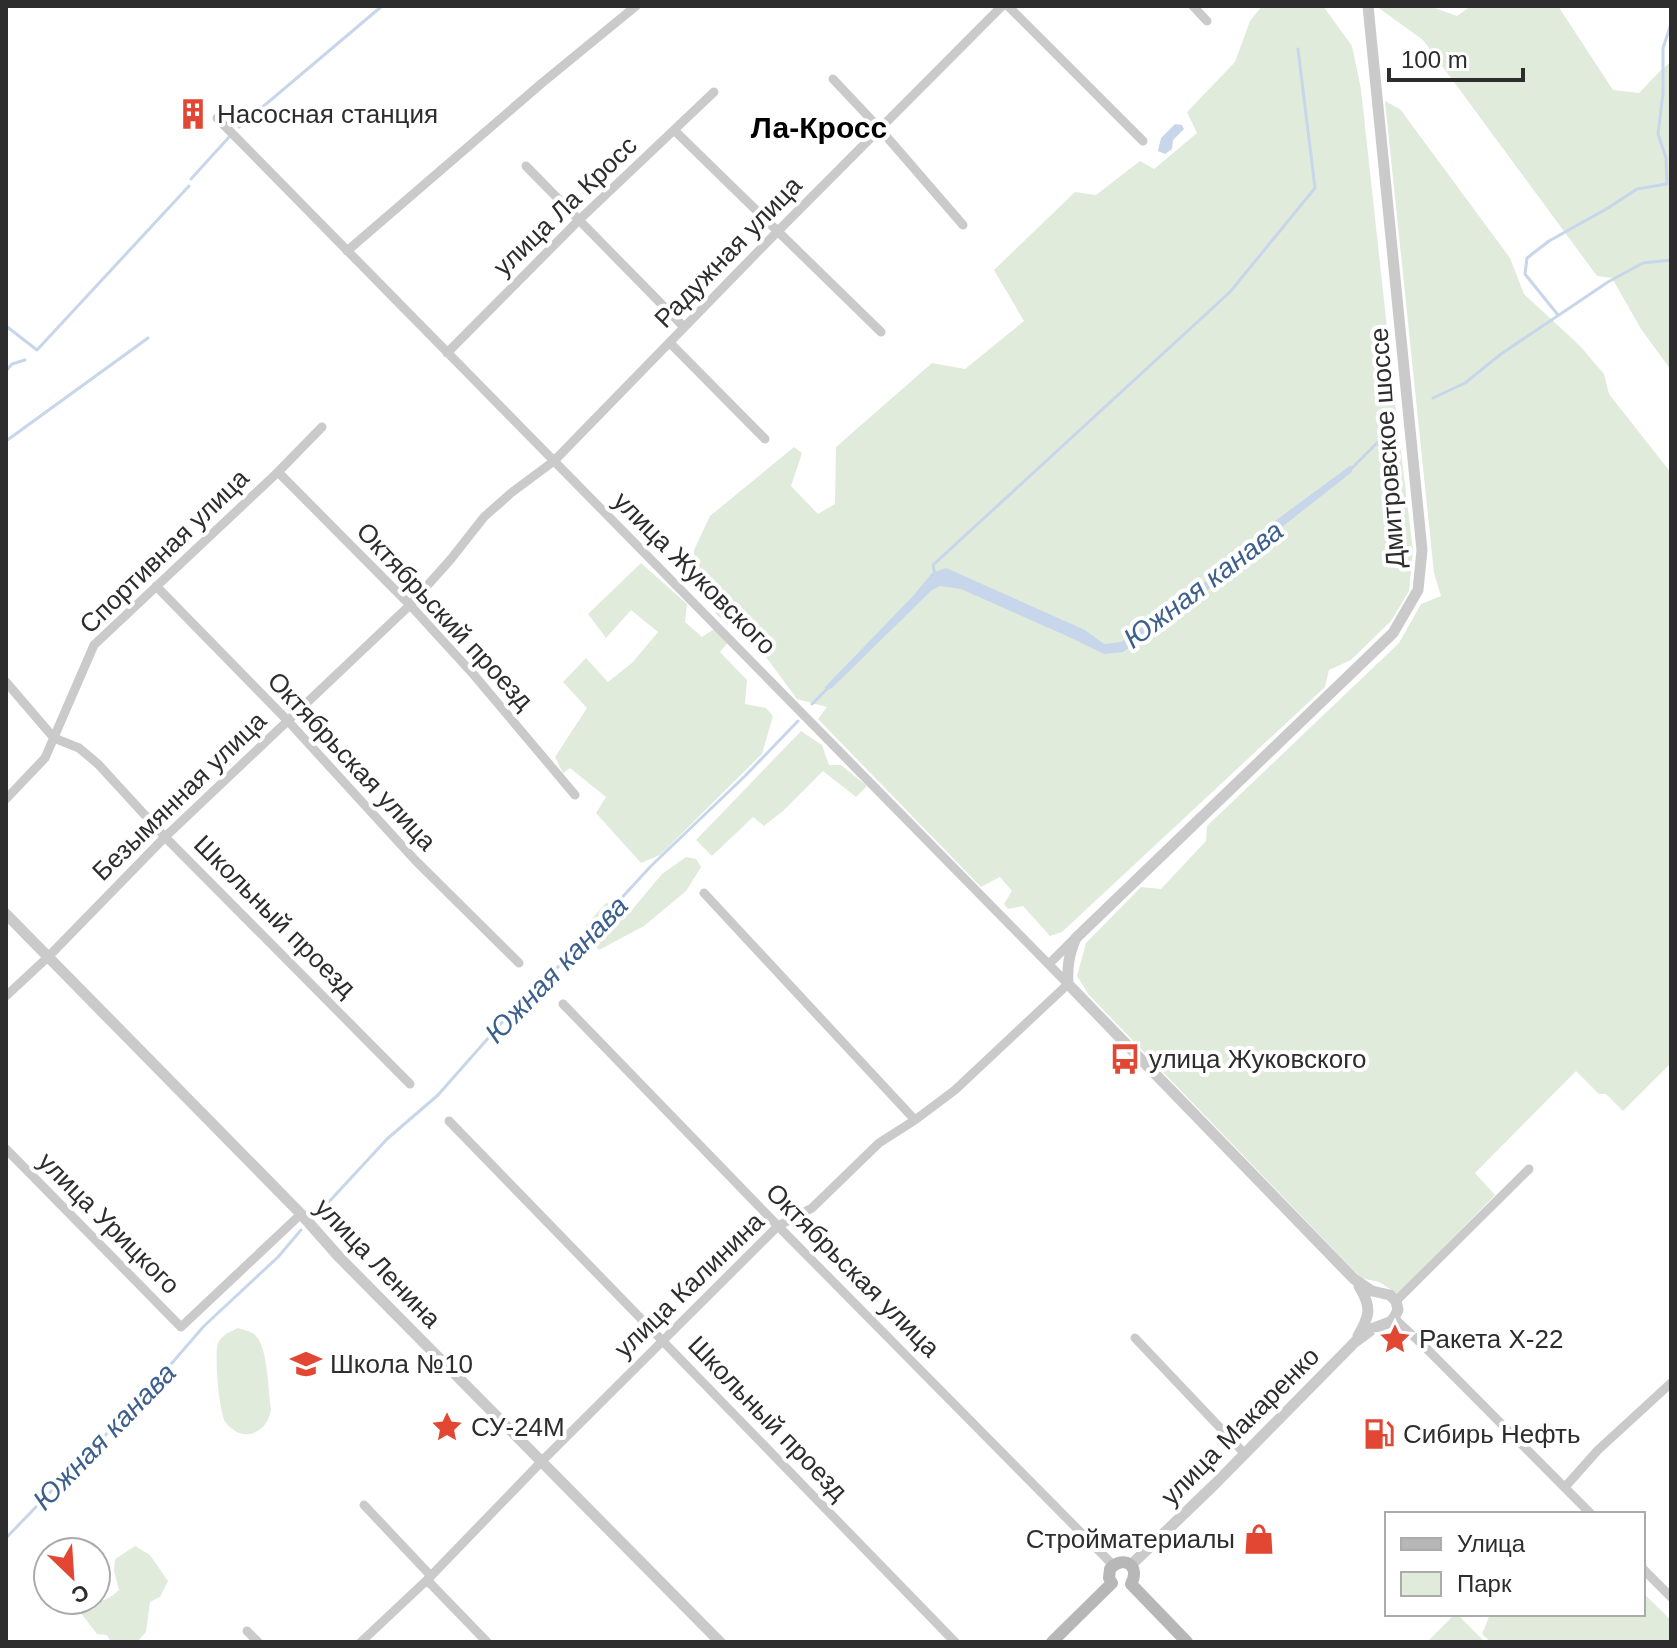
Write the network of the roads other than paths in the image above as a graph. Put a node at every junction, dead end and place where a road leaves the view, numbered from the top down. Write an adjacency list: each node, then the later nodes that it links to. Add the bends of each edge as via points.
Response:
1 (636, 6): 16 (street)
2 (1005, 6): 9 (street, Радужная улица); 11 (street)
3 (1193, 6): 5 (street)
4 (1368, 6): 35 (street, Дмитровское шоссе, via 1422,550 1418,590 1393,633)
5 (1207, 21)
6 (833, 79): 9 (street)
7 (714, 92): 10 (street, улица Ла Кросс)
8 (217, 118): 16 (street, улица Жуковского)
9 (880, 129): 14 (street); 15 (street, Радужная улица)
10 (675, 131): 13 (street, улица Ла Кросс); 15 (street)
11 (1143, 141)
12 (526, 166): 13 (street)
13 (578, 221): 17 (street); 20 (street, улица Ла Кросс)
14 (963, 225)
15 (778, 231): 17 (street, Радужная улица); 18 (street)
16 (347, 251): 20 (street, улица Жуковского)
17 (684, 327): 19 (street, Радужная улица)
18 (881, 332)
19 (670, 343): 22 (street); 23 (street, Радужная улица)
20 (447, 353): 23 (street, улица Жуковского)
21 (322, 427): 24 (street, Спортивная улица)
22 (765, 439)
23 (554, 461): 26 (street, Безымянная улица, via 484,517); 38 (street, улица Жуковского)
24 (278, 472): 25 (street, Спортивная улица); 26 (street, Октябрьский проезд)
25 (156, 586): 28 (street, Октябрьская улица); 29 (street, Спортивная улица, via 94,645)
26 (410, 605): 28 (street, Безымянная улица); 30 (street, Октябрьский проезд)
27 (6, 682): 29 (street, Школьный проезд)
28 (288, 721): 32 (street, Безымянная улица); 37 (street, Октябрьская улица, via 415,860)
29 (54, 738): 31 (street, Спортивная улица, via 45,758); 32 (street, Школьный проезд, via 79,748 98,764)
30 (575, 795)
31 (6, 799)
32 (165, 837): 36 (street, Безымянная улица); 42 (street, Школьный проезд)
33 (704, 893): 43 (street)
34 (6, 914): 36 (street, улица Ленина)
35 (1076, 938): 38 (street); 39 (street, via 1067,963)
36 (48, 957): 40 (street, Безымянная улица); 47 (street, улица Ленина)
37 (519, 963)
38 (1049, 964): 39 (street, улица Жуковского)
39 (1068, 984): 43 (street, улица Калинина, via 955,1090); 49 (street, улица Жуковского)
40 (6, 996)
41 (563, 1004): 48 (street, Октябрьская улица)
42 (410, 1084)
43 (915, 1120): 48 (street, улица Калинина, via 879,1143 812,1208)
44 (449, 1121): 55 (street, Школьный проезд)
45 (6, 1149): 47 (street, улица Урицкого, via 181,1327)
46 (1529, 1169): 51 (street)
47 (301, 1214): 59 (street, улица Ленина)
48 (778, 1226): 55 (street, улица Калинина); 63 (street, Октябрьская улица)
49 (1354, 1279): 50 (street, улица Жуковского); 52 (street)
50 (1380, 1294): 51 (street); 52 (street)
51 (1396, 1301): 53 (street, via 1398,1310)
52 (1368, 1310): 53 (street, via 1378,1323); 56 (street)
53 (1389, 1321): 56 (street, улица Макаренко); 60 (street)
54 (1135, 1338): 58 (street)
55 (663, 1341): 59 (street, улица Калинина); 75 (street, Школьный проезд)
56 (1355, 1342): 58 (street, улица Макаренко)
57 (1671, 1383): 60 (street)
58 (1245, 1454): 64 (street, улица Макаренко)
59 (542, 1461): 66 (street, улица Калинина); 74 (street, улица Ленина)
60 (1565, 1487): 62 (street)
61 (364, 1505): 66 (street)
62 (1589, 1512)
63 (1113, 1565): 64 (main road); 67 (main road)
64 (1131, 1565): 68 (main road)
65 (1645, 1571): 69 (street)
66 (429, 1578): 72 (street, улица Калинина); 73 (street)
67 (1112, 1583): 68 (main road, via 1121,1588); 76 (main road)
68 (1131, 1584): 77 (main road)
69 (1671, 1597)
70 (247, 1631): 71 (street)
71 (258, 1642)
72 (361, 1642)
73 (487, 1642)
74 (720, 1642)
75 (955, 1642)
76 (1052, 1642)
77 (1187, 1642)

